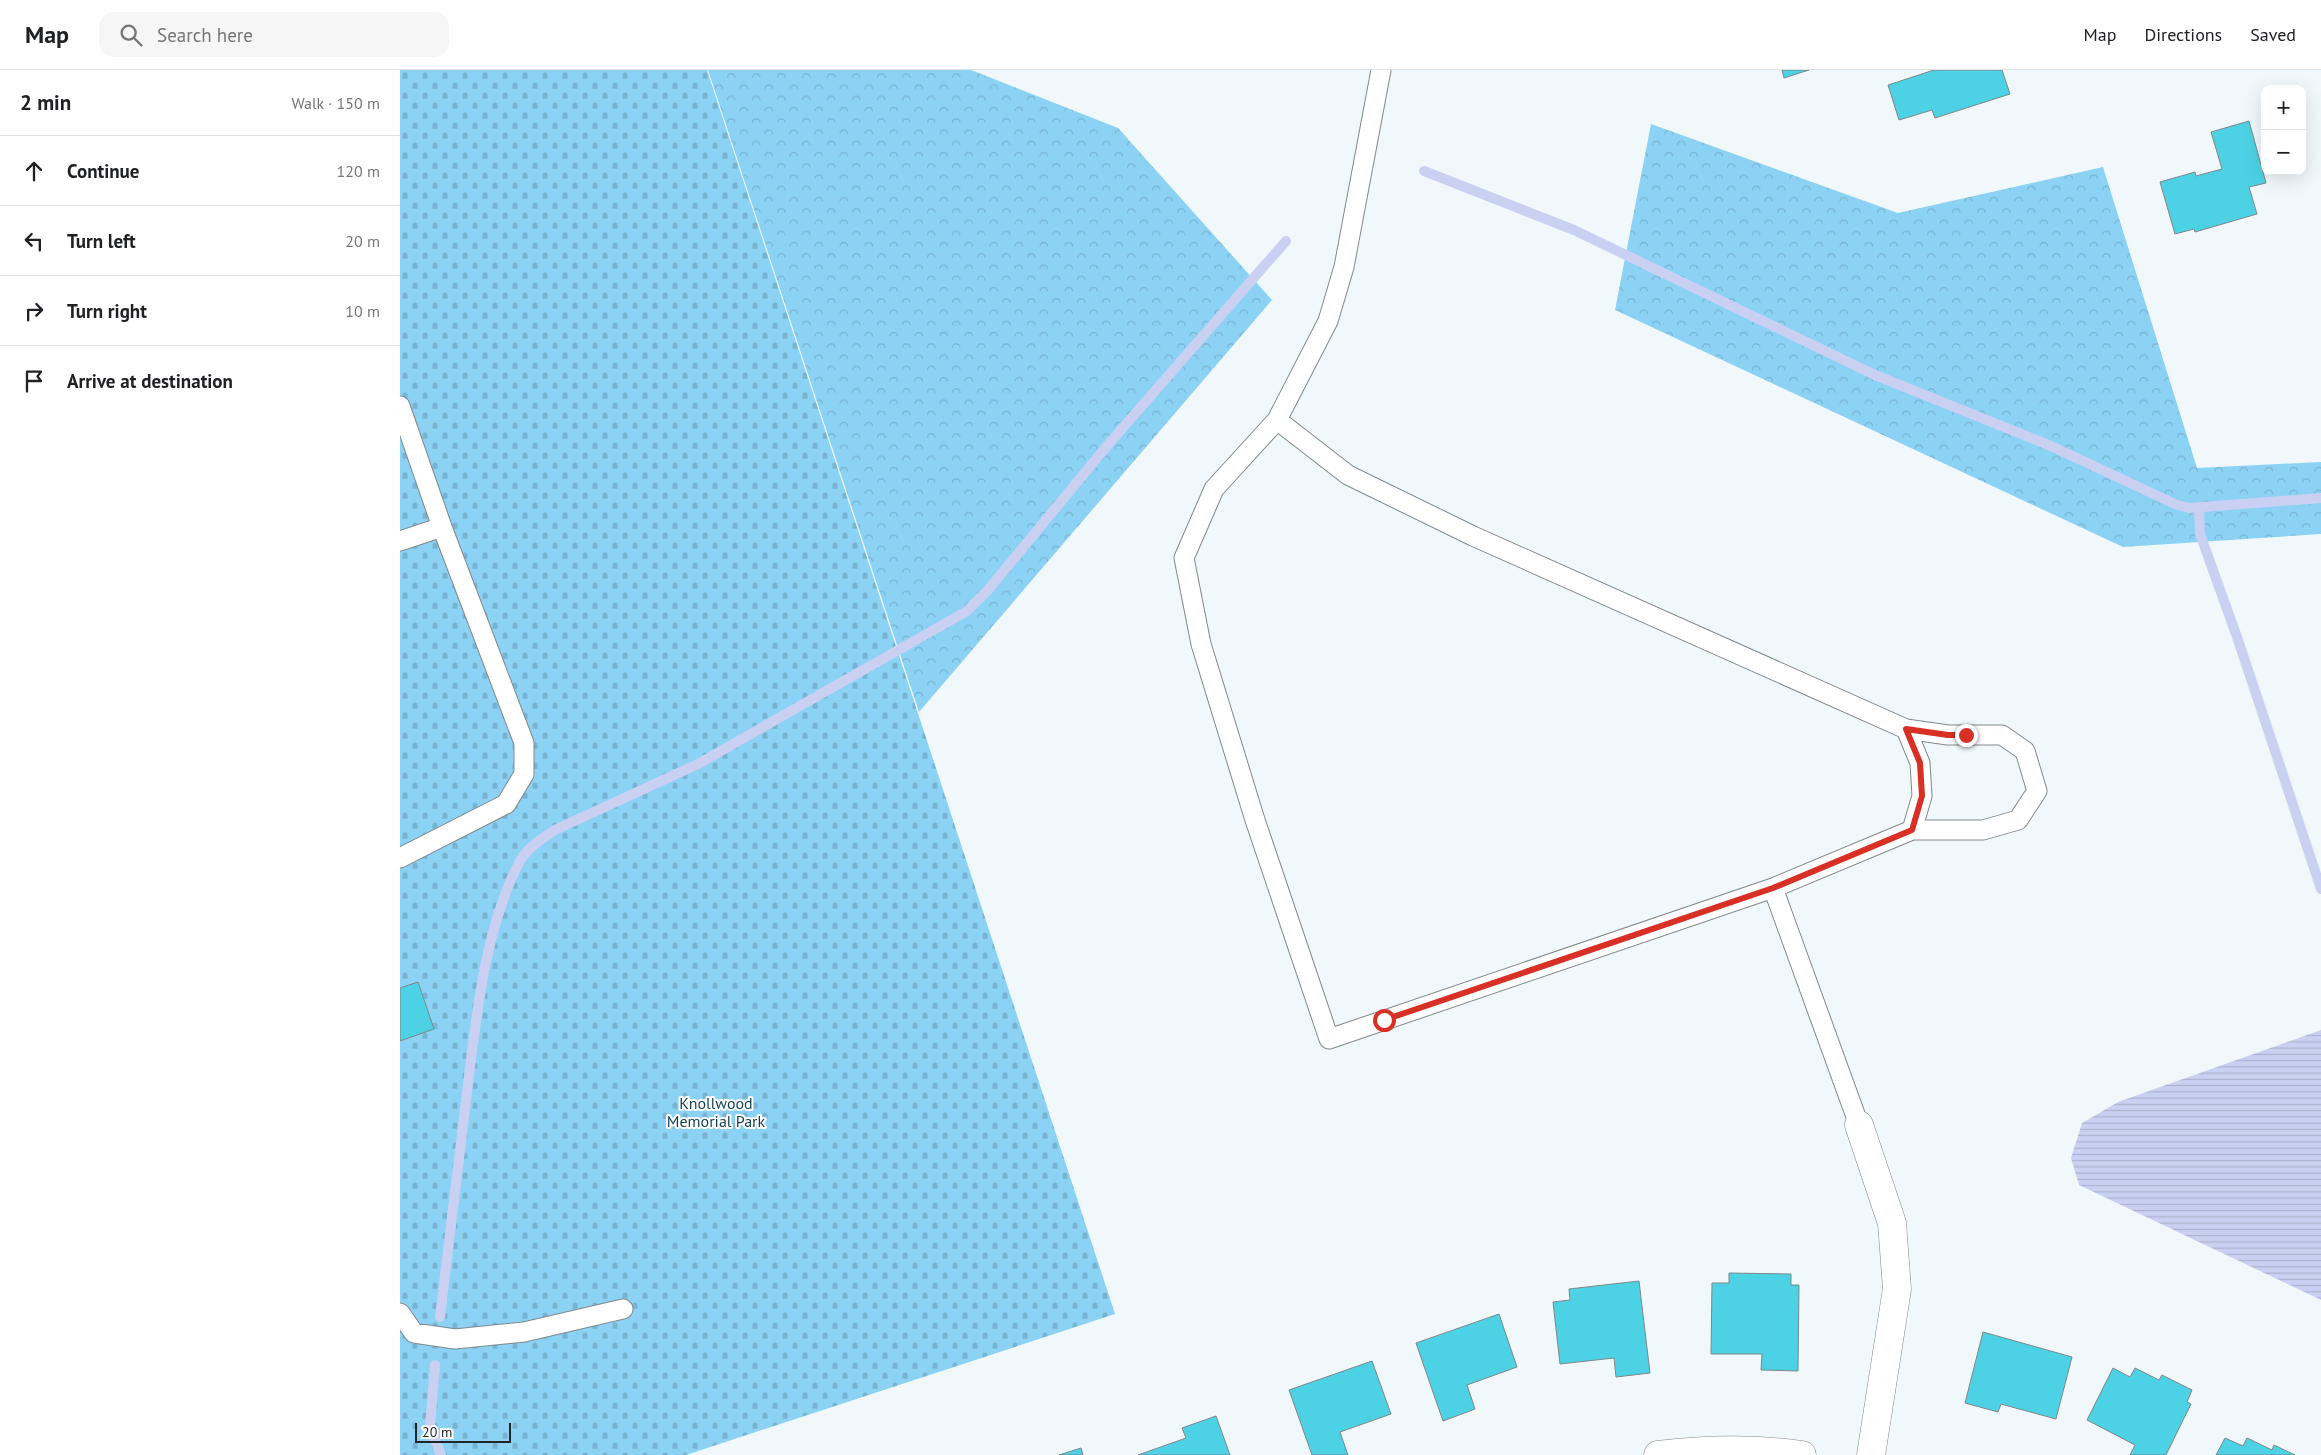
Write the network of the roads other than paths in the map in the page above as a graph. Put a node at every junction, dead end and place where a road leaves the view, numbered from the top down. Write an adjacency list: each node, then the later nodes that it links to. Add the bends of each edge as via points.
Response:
1 (1380, 70): 3 (lane, via 1344,267 1328,321)
2 (400, 406): 4 (lane)
3 (1277, 420): 6 (lane, via 1357,480 1473,536); 9 (lane, via 1214,489 1184,558 1201,644 1255,820 1329,1039)
4 (442, 527): 5 (lane); 8 (lane, via 524,743 524,774 506,804)
5 (400, 541)
6 (1906, 729): 7 (lane, via 1920,763 1922,788); 7 (lane, via 1948,735 2002,735 2025,751 2037,791 2018,820 1983,830)
7 (1912, 830): 9 (lane)
8 (400, 858)
9 (1773, 888): 10 (lane)
10 (1859, 1125): 15 (street, via 1892,1223 1897,1289)
11 (623, 1310): 12 (lane, via 524,1332 455,1339 414,1332)
12 (400, 1313)
13 (1658, 1455): 14 (street, via 1758,1449)
14 (1802, 1455)
15 (1871, 1455)

